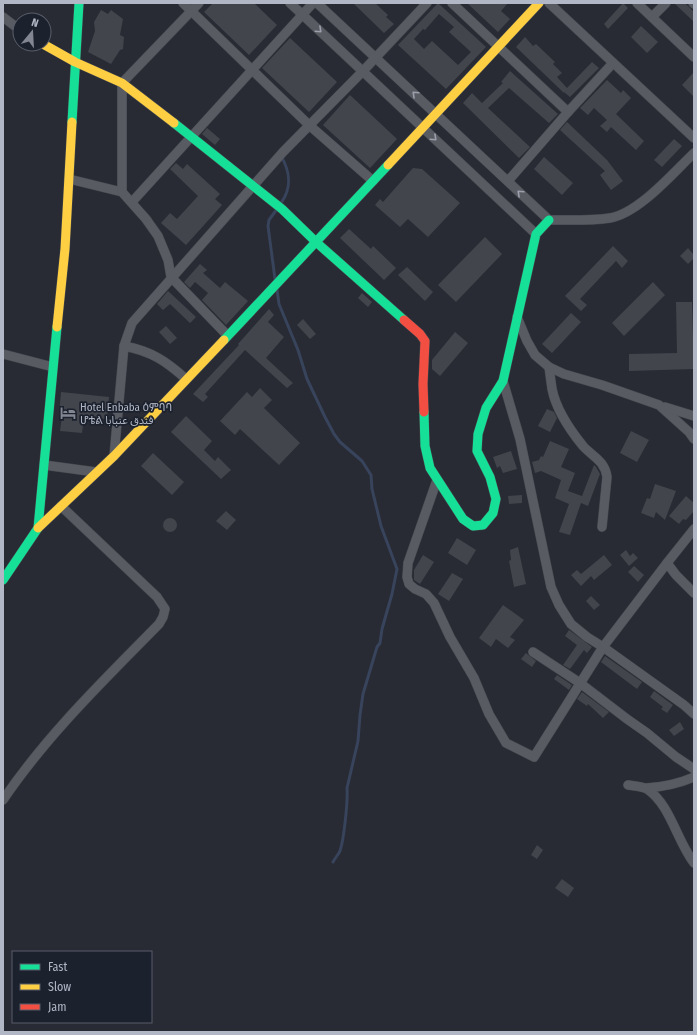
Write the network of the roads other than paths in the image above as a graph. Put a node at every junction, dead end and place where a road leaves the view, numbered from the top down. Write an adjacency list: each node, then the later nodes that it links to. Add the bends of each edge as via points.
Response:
1 (79, 3): 22 (main road)
2 (183, 3): 13 (street)
3 (199, 3): 13 (street)
4 (290, 3): 14 (street)
5 (313, 3): 14 (street)
6 (317, 3): 21 (street)
7 (427, 3): 21 (street)
8 (452, 3): 18 (street)
9 (539, 3): 18 (main road)
10 (549, 3): 23 (street)
11 (637, 3): 15 (street)
12 (666, 3): 15 (street)
13 (191, 11): 24 (street); 26 (street)
14 (303, 15): 24 (street); 25 (street, one-way to 25)
15 (652, 16): 20 (street)
16 (3, 17): 17 (street)
17 (12, 24)
18 (498, 46): 27 (street); 28 (main road)
19 (52, 49): 22 (main road)
20 (694, 57)
21 (376, 58): 25 (street); 28 (street, one-way to 21)
22 (75, 62): 26 (main road); 34 (main road)
23 (613, 63): 27 (street); 31 (street)
24 (252, 69): 29 (street); 32 (street)
25 (363, 71): 29 (street); 30 (street)
26 (122, 83): 32 (main road); 38 (street)
27 (568, 112): 36 (street)
28 (436, 114): 30 (main road); 36 (street)
29 (309, 125): 35 (street); 37 (street)
30 (422, 128): 35 (main road); 41 (street, one-way to 41)
31 (694, 136)
32 (190, 137): 37 (main road); 39 (street)
33 (694, 152): 40 (street, via 632,210 612,218)
34 (69, 178): 38 (street); 48 (main road, via 65,249)
35 (373, 181): 42 (main road)
36 (508, 182): 40 (street, one-way to 36)
37 (253, 185): 42 (main road); 43 (street)
38 (122, 192): 39 (street)
39 (132, 202): 43 (street, via 158,236 168,260)
40 (549, 220): 41 (main road)
41 (536, 234): 44 (main road)
42 (316, 242): 45 (main road); 58 (main road, via 420,334 425,342 422,384 425,446 430,468)
43 (171, 277): 45 (street); 46 (street, via 132,323)
44 (517, 317): 49 (street, via 535,355); 51 (main road)
45 (227, 335): 50 (main road)
46 (124, 346): 50 (street, via 156,356); 55 (street)
47 (3, 354): 48 (street)
48 (53, 366): 56 (main road)
49 (549, 367): 52 (street); 60 (street, via 552,390 568,426 606,470)
50 (186, 379): 55 (main road)
51 (503, 381): 58 (main road, via 486,408 478,434 477,451 490,477 496,498 493,513 483,525 473,526 463,519); 66 (street, via 520,439 552,587 571,624)
52 (660, 405): 53 (street); 54 (street)
53 (694, 416)
54 (694, 439)
55 (114, 456): 57 (main road)
56 (44, 465): 57 (street); 61 (main road)
57 (96, 472): 59 (main road)
58 (437, 480): 68 (street, via 408,563 407,577 409,584 426,594 434,603 506,743 534,757)
59 (61, 506): 61 (main road); 74 (street, via 157,596 165,609 159,624 88,696)
60 (602, 527)
61 (38, 528): 64 (main road)
62 (694, 529): 63 (street)
63 (666, 563): 65 (street); 66 (street)
64 (3, 580)
65 (694, 592)
66 (604, 647): 68 (street); 69 (street)
67 (533, 652): 68 (street)
68 (580, 683): 70 (street)
69 (694, 714)
70 (694, 769)
71 (694, 777): 73 (street, via 666,786)
72 (628, 785): 73 (street)
73 (646, 788): 75 (street, via 668,814)
74 (4, 797)
75 (694, 862)

